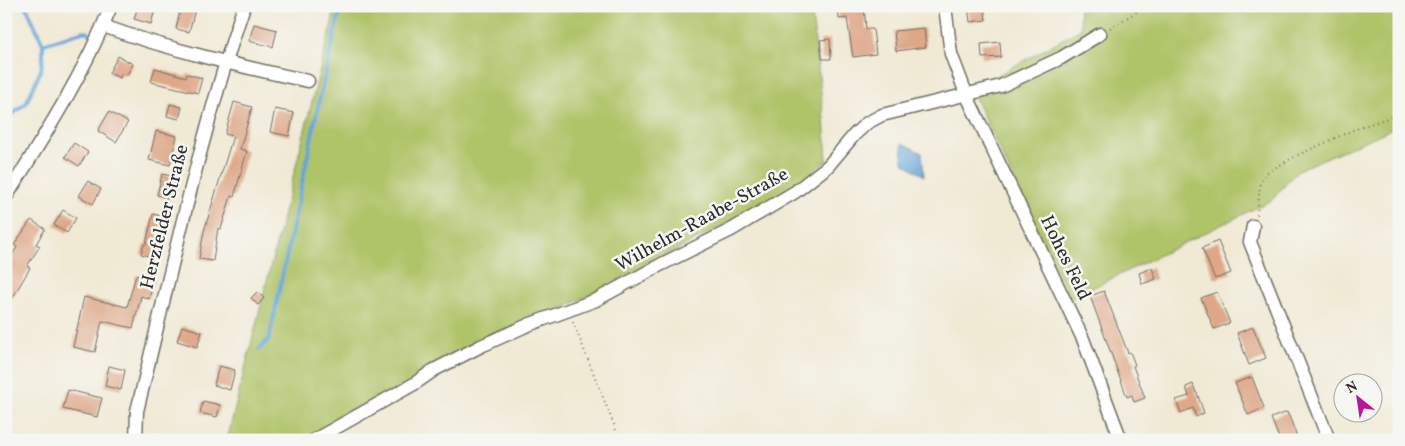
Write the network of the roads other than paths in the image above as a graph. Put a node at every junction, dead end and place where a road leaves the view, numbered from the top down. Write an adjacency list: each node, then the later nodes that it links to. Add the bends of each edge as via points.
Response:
1 (111, 6): 4 (street)
2 (244, 6): 6 (street, Herzfelder Straße)
3 (945, 6): 8 (street, Hohes Feld, via 952,54)
4 (104, 26): 6 (street); 9 (street, via 72,91)
5 (1100, 34): 8 (street, Wilhelm-Raabe-Straße, via 1018,79)
6 (225, 62): 7 (street); 11 (street, Herzfelder Straße, via 136,411)
7 (308, 81)
8 (967, 96): 12 (street, Wilhelm-Raabe-Straße, via 882,115 867,123 828,166 796,192 730,230 596,300 481,346); 13 (street, Hohes Feld, via 1083,339)
9 (6, 197)
10 (1253, 226): 14 (street, via 1250,242)
11 (136, 440)
12 (314, 440)
13 (1122, 440)
14 (1329, 440)

